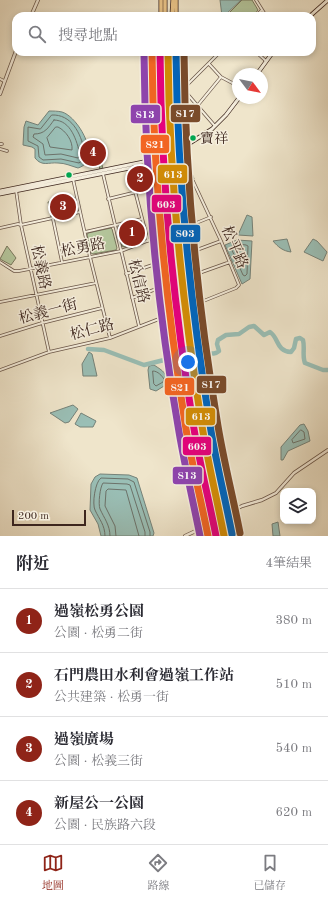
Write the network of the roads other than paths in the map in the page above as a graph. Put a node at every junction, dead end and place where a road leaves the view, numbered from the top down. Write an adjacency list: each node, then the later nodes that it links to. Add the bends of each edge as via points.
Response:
1 (38, 0): 9 (street)
2 (161, 0): 10 (main road)
3 (165, 0): 11 (main road)
4 (173, 0): 12 (main road)
5 (176, 0): 13 (main road)
6 (256, 0): 8 (street)
7 (328, 0): 14 (main road)
8 (262, 10)
9 (33, 12)
10 (162, 12)
11 (163, 12)
12 (173, 12)
13 (174, 12)
14 (314, 12)
15 (14, 56): 28 (street)
16 (162, 56): 41 (main road)
17 (165, 56): 41 (main road)
18 (174, 56): 32 (main road)
19 (174, 56): 40 (main road, via 172,95)
20 (216, 56): 24 (street)
21 (260, 56): 23 (street)
22 (270, 56): 23 (main road)
23 (266, 61): 25 (main road)
24 (209, 64): 26 (street); 30 (street)
25 (261, 68)
26 (222, 77): 29 (street); 34 (street)
27 (0, 79): 28 (street)
28 (4, 81): 31 (street)
29 (232, 83)
30 (183, 89): 32 (street); 34 (street)
31 (0, 94)
32 (176, 96): 36 (main road)
33 (234, 104): 35 (main road)
34 (198, 106): 35 (street)
35 (216, 127): 37 (main road)
36 (178, 138): 37 (main road, via 184,143); 40 (main road)
37 (192, 143): 40 (main road)
38 (0, 149): 39 (street)
39 (7, 151)
40 (177, 152): 41 (main road); 45 (main road); 79 (main road, via 180,231)
41 (166, 158): 42 (main road); 46 (main road); 81 (main road)
42 (129, 167): 43 (main road); 49 (street)
43 (102, 173): 44 (main road); 51 (street, 松信路)
44 (73, 178): 47 (main road); 52 (street)
45 (180, 181): 53 (street, 松平路, via 193,181); 59 (main road)
46 (166, 184): 49 (street); 61 (main road)
47 (16, 188): 48 (main road); 50 (main road); 56 (street, 松義路)
48 (0, 190)
49 (136, 193): 51 (street); 55 (street)
50 (0, 194)
51 (108, 199): 57 (street, 松信路)
52 (80, 212): 54 (street); 60 (street)
53 (211, 217): 59 (street); 63 (street, 松平路)
54 (53, 218): 56 (street); 69 (street)
55 (142, 219): 57 (street); 62 (street)
56 (21, 225): 58 (street); 71 (street, 松義路)
57 (115, 225): 60 (street); 64 (street, 松信路)
58 (0, 228)
59 (183, 228): 65 (main road)
60 (84, 232): 66 (street)
61 (170, 232): 62 (street, 松勇路); 67 (main road)
62 (148, 241): 64 (street, 松勇路)
63 (221, 241): 65 (street); 70 (street, 松平路)
64 (121, 251): 66 (street, 松勇路); 72 (street, 松信路)
65 (186, 254): 73 (main road)
66 (90, 257): 69 (street, 松勇路); 75 (street)
67 (172, 258): 72 (street); 74 (main road)
68 (0, 262): 71 (street, 松勇路, via 14,271)
69 (62, 262): 71 (street, 松勇路)
70 (230, 262): 73 (street); 79 (street, 松平路, via 238,287)
71 (31, 268): 76 (street, 松義路)
72 (126, 274): 77 (street, 松信路)
73 (188, 277): 79 (main road)
74 (175, 282): 77 (street); 81 (main road)
75 (96, 283): 76 (street); 80 (street)
76 (36, 295): 78 (street); 82 (street, 松義路)
77 (132, 298): 83 (street, 松信路)
78 (0, 302)
79 (190, 306): 81 (street, 松仁路); 88 (main road); 90 (main road)
80 (102, 308): 82 (street, 松義一街); 85 (street)
81 (180, 311): 83 (street, 松仁路); 89 (main road); 91 (main road)
82 (42, 323): 84 (street, 松義一街); 86 (street, 松義路)
83 (139, 326): 85 (street, 松仁路)
84 (0, 336)
85 (110, 338): 86 (street, 松仁路)
86 (49, 352): 87 (street, 松仁路)
87 (0, 370)
88 (201, 400): 90 (main road); 94 (main road)
89 (192, 407): 91 (main road); 96 (main road)
90 (206, 414): 93 (main road)
91 (198, 420): 96 (main road)
92 (328, 450): 95 (street, via 294,473 276,492)
93 (214, 457): 94 (main road); 95 (main road)
94 (214, 471): 95 (main road)
95 (225, 514): 96 (street); 100 (main road); 101 (main road)
96 (215, 521): 97 (street); 98 (main road); 99 (main road)
97 (185, 536)
98 (217, 536)
99 (220, 536)
100 (228, 536)
101 (231, 536)

